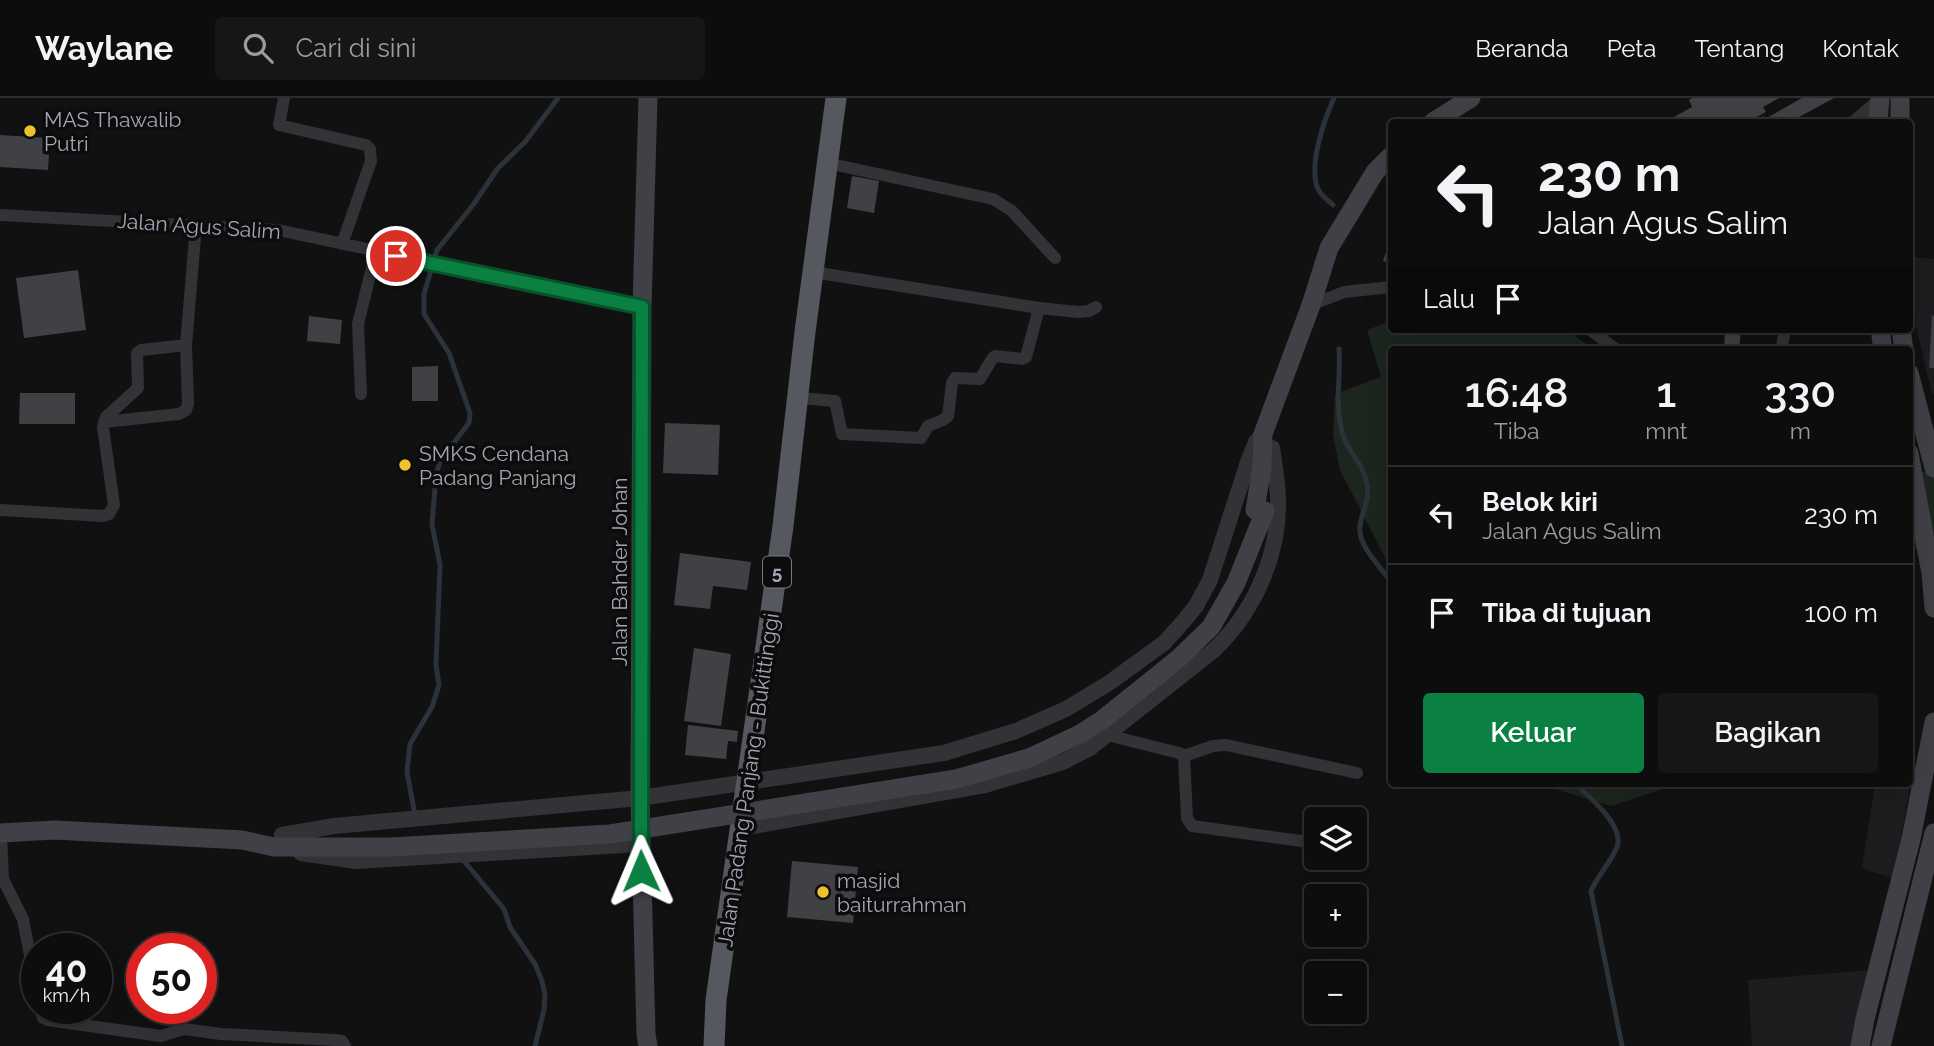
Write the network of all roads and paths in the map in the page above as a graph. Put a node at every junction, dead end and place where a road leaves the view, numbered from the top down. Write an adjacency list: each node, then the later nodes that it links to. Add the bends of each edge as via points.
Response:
1 (284, 98): 15 (street, via 279,125 370,149 371,161)
2 (648, 98): 21 (main road, Jalan Bahder Johan)
3 (835, 98): 12 (highway, Jalan Padang Panjang - Bukittinggi / 5)
4 (1471, 98): 7 (main road)
5 (1880, 98): 8 (street); 9 (main road)
6 (1900, 98): 10 (main road)
7 (1438, 119)
8 (1856, 119)
9 (1878, 119)
10 (1900, 119)
11 (1388, 159): 20 (main road, via 1375,172 1329,248)
12 (827, 163): 17 (street, via 993,199 1012,211); 18 (highway, Jalan Padang Panjang - Bukittinggi / 5)
13 (0, 215): 14 (street, Jalan Agus Salim)
14 (196, 225): 15 (street, Jalan Agus Salim, via 278,230); 25 (street)
15 (342, 244): 16 (street, Jalan Agus Salim)
16 (376, 251): 21 (street, Jalan Agus Salim); 28 (street, via 358,324)
17 (1055, 258)
18 (813, 272): 23 (street); 29 (highway, Jalan Padang Panjang - Bukittinggi / 5)
19 (1388, 287): 20 (street, via 1344,292)
20 (1311, 305): 32 (main road, via 1270,415)
21 (642, 307): 43 (main road, Jalan Bahder Johan)
22 (1096, 307): 23 (street, via 1078,312)
23 (1039, 308): 29 (street, via 1026,357 995,356 980,379 956,379 948,416 928,426 921,438 842,434 835,401)
24 (1594, 333): 26 (street)
25 (186, 345): 31 (street, via 137,353 138,388); 31 (street, via 186,411)
26 (1612, 346)
27 (1913, 382): 30 (main road)
28 (361, 394)
29 (799, 398): 42 (highway, Jalan Padang Panjang - Bukittinggi / 5)
30 (1928, 415): 33 (main road)
31 (104, 422): 35 (street, via 114,505 109,514)
32 (1267, 441): 38 (street, via 1278,486 1277,522 1270,555 1246,612 1214,650); 42 (street, via 1256,442 1210,580 1196,606 1164,643 1109,683 1016,731 944,754); 47 (main road, bridge, via 1260,511 1237,583 1211,628 1102,720 1029,758 956,779 610,834)
33 (1934, 468)
34 (1913, 475): 36 (main road)
35 (0, 510)
36 (1934, 608)
37 (1934, 722): 40 (main road)
38 (1107, 735): 39 (street); 44 (street, via 1063,762 985,785)
39 (1184, 756): 41 (street, via 1227,745); 48 (street, via 1186,818 1192,825)
40 (1930, 768): 51 (main road)
41 (1357, 773)
42 (749, 782): 43 (street); 44 (highway, Jalan Padang Panjang - Bukittinggi / 5)
43 (640, 798): 47 (street, via 334,826); 49 (main road, Jalan Bahder Johan)
44 (742, 828): 56 (highway, Jalan Padang Panjang - Bukittinggi / 5, via 716,1000)
45 (1934, 832): 52 (main road)
46 (0, 833): 47 (main road, via 55,830); 50 (street, via 4,879)
47 (278, 841): 49 (street, via 311,855 356,861)
48 (1304, 841)
49 (640, 844): 55 (main road, Jalan Bahder Johan)
50 (26, 933)
51 (1879, 965): 52 (main road); 57 (main road)
52 (1899, 971): 58 (main road)
53 (76, 1024): 54 (street, via 161,1036 184,1029 335,1040)
54 (345, 1046)
55 (649, 1046)
56 (714, 1046)
57 (1860, 1046)
58 (1881, 1046)

